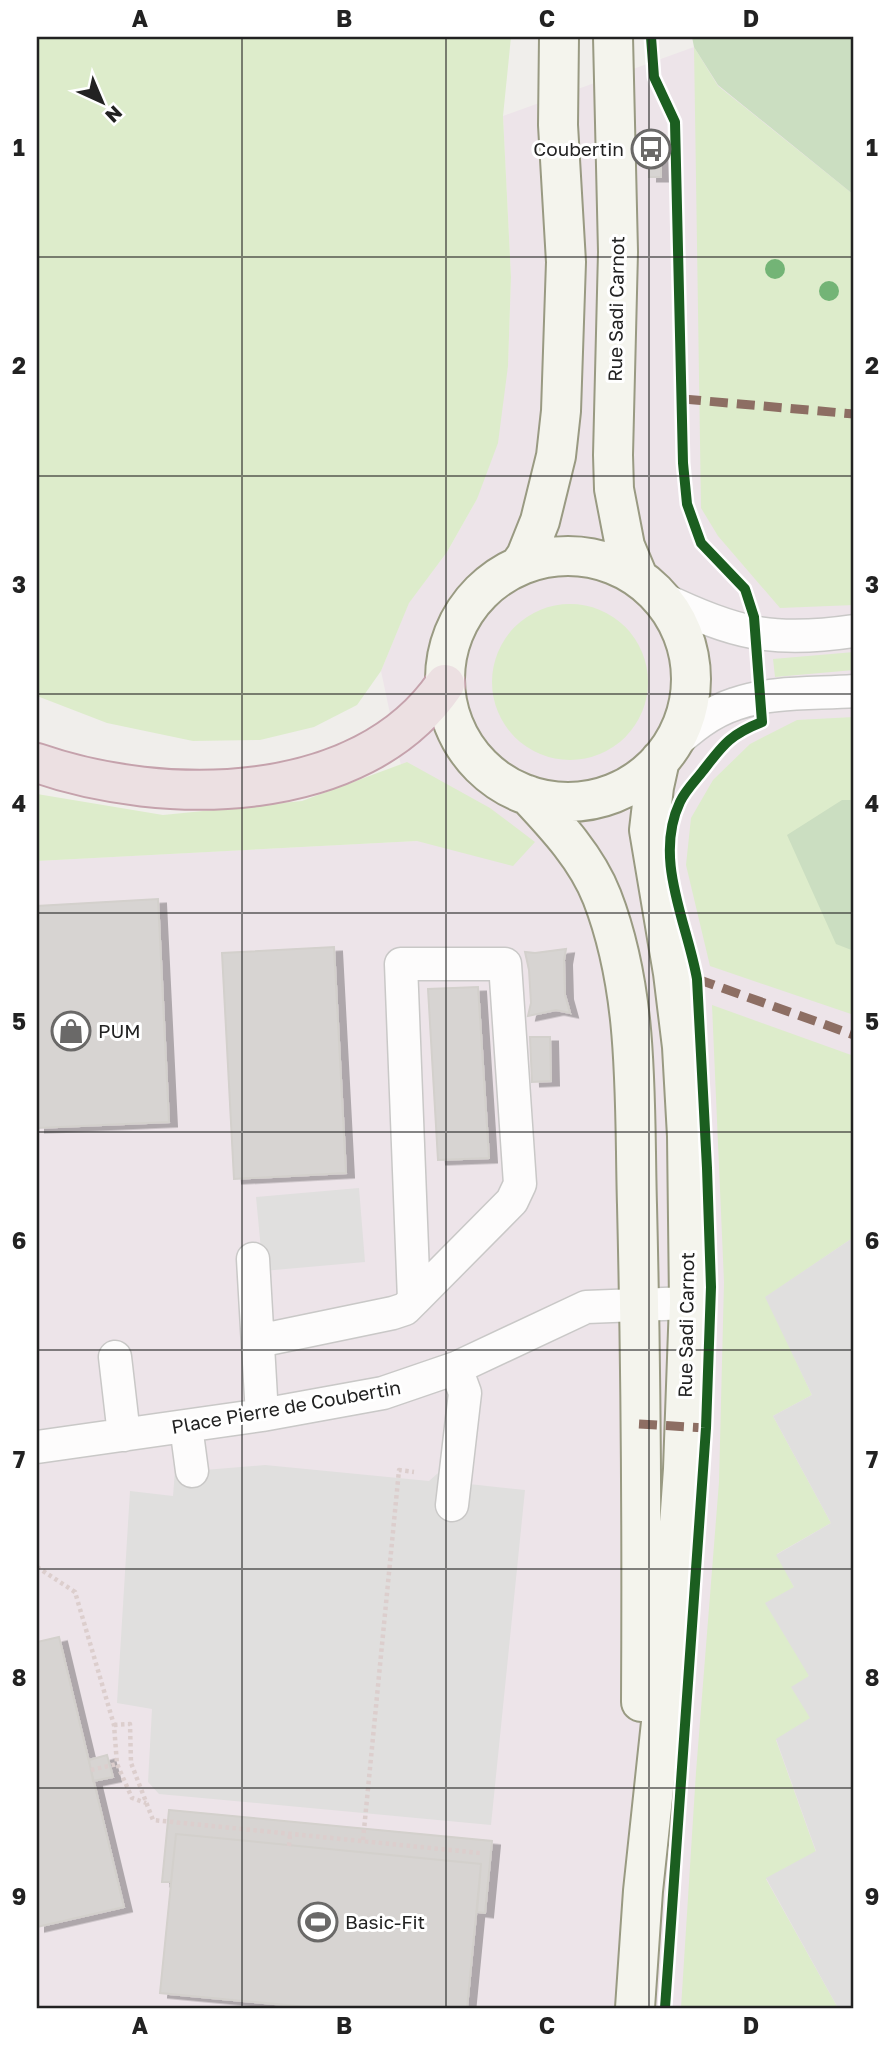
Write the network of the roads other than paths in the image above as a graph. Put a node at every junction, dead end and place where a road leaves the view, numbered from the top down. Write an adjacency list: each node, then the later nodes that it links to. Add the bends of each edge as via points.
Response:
1 (559, 37): 3 (main road, via 558,125 566,262 561,411 556,456 540,521)
2 (613, 37): 4 (main road, Rue Sadi Carnot, via 618,239 614,489 625,546)
3 (519, 566): 4 (main road, via 549,557 580,557 610,563); 6 (main road, via 479,594 460,620 448,651)
4 (649, 588): 5 (lane, via 710,621 756,634 786,637); 8 (main road, via 680,628 690,662 686,714)
5 (854, 631)
6 (445, 684): 9 (highway, via 408,726 384,743 315,776 286,783 222,789 165,787 104,780); 10 (main road, via 452,720 469,752 495,778)
7 (854, 691): 8 (lane, via 734,704 691,727)
8 (666, 753): 10 (main road, via 632,783 599,797 563,802); 14 (main road, Rue Sadi Carnot, via 649,830 682,1046)
9 (37, 763)
10 (528, 795): 13 (main road, Rue Sadi Carnot, via 592,874 615,938 628,1003 636,1086)
11 (253, 1259): 15 (lane)
12 (414, 1300): 12 (lane, via 401,964 505,964 520,1184 512,1201); 15 (lane, via 393,1313)
13 (640, 1303): 14 (lane, Place Pierre de Coubertin); 17 (lane, Place Pierre de Coubertin, via 586,1307); 24 (main road, Rue Sadi Carnot)
14 (689, 1303): 24 (main road, Rue Sadi Carnot, via 673,1610)
15 (258, 1341): 18 (lane)
16 (115, 1357): 20 (lane)
17 (456, 1368): 18 (lane, Place Pierre de Coubertin, via 383,1393); 23 (lane, via 465,1393)
18 (262, 1415): 19 (lane, Place Pierre de Coubertin)
19 (186, 1426): 20 (lane, Place Pierre de Coubertin); 22 (lane)
20 (124, 1434): 21 (lane, Place Pierre de Coubertin)
21 (37, 1447)
22 (192, 1471)
23 (452, 1505)
24 (643, 1891): 25 (main road, Rue Sadi Carnot)
25 (635, 2008)

